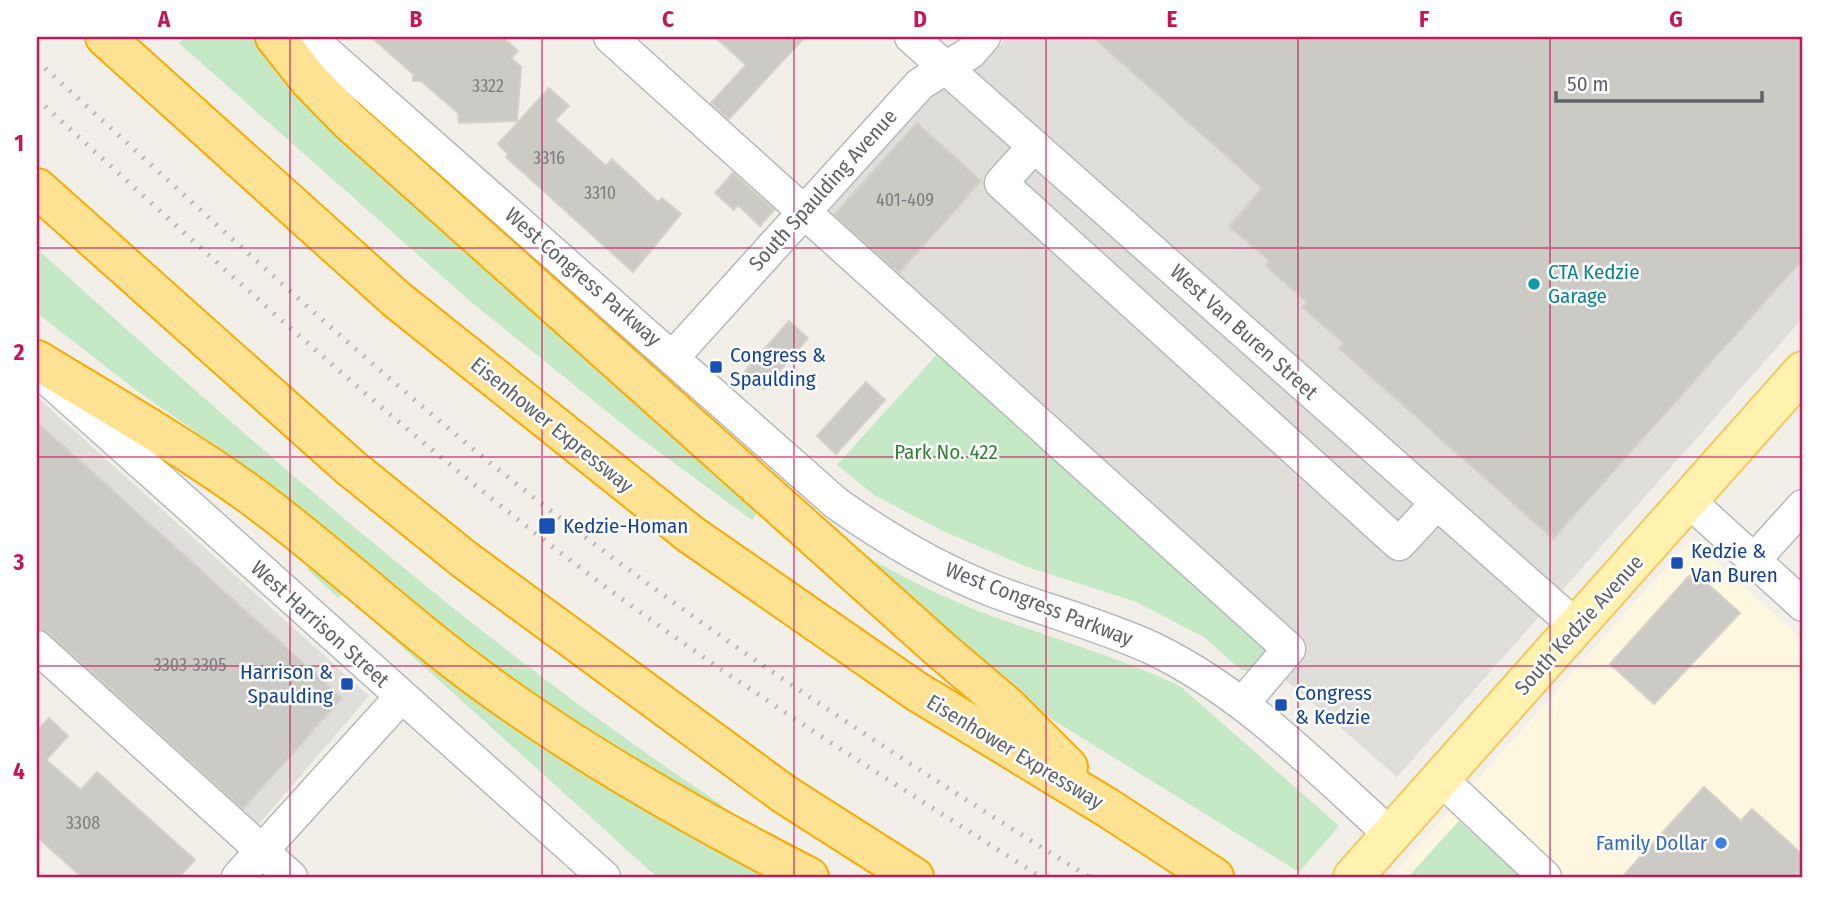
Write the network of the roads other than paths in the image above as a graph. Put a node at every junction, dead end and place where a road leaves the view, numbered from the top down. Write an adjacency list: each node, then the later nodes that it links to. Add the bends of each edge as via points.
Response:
1 (105, 37): 25 (highway, Eisenhower Expressway, via 396,299 690,534 916,691)
2 (275, 37): 25 (highway, via 349,121 1008,707)
3 (309, 37): 11 (street, West Congress Parkway)
4 (610, 37): 10 (street)
5 (911, 37): 7 (street, West Van Buren Street)
6 (984, 37): 7 (street, South Spaulding Avenue, via 970,53)
7 (946, 68): 8 (street, West Van Buren Street); 10 (street, South Spaulding Avenue, via 920,84)
8 (1034, 146): 16 (street, West Van Buren Street); 16 (street, via 1000,183 1399,544)
9 (37, 188): 32 (highway, via 351,468 465,560 784,794)
10 (804, 212): 11 (street, South Spaulding Avenue); 23 (street, via 1289,649)
11 (673, 356): 23 (street, West Congress Parkway, via 836,502 874,530 923,559 992,590 1155,650)
12 (37, 360): 31 (highway, via 252,496 522,710 660,796)
13 (37, 369): 22 (street, West Harrison Street)
14 (1803, 371): 15 (main road, South Kedzie Avenue)
15 (1689, 501): 18 (street); 20 (main road, South Kedzie Avenue)
16 (1437, 503): 20 (street, West Van Buren Street)
17 (1803, 506): 18 (street)
18 (1754, 561): 19 (street)
19 (1803, 606)
20 (1577, 627): 24 (main road, South Kedzie Avenue)
21 (37, 646): 27 (street)
22 (401, 697): 27 (street); 30 (street, West Harrison Street)
23 (1243, 703): 26 (street, West Congress Parkway)
24 (1441, 780): 26 (main road, South Kedzie Avenue); 35 (street)
25 (1108, 808): 33 (highway, Eisenhower Expressway)
26 (1392, 836): 34 (main road, South Kedzie Avenue)
27 (262, 851): 28 (street); 29 (street)
28 (238, 877)
29 (291, 877)
30 (604, 877)
31 (810, 877)
32 (914, 877)
33 (1214, 877)
34 (1353, 877)
35 (1545, 877)

